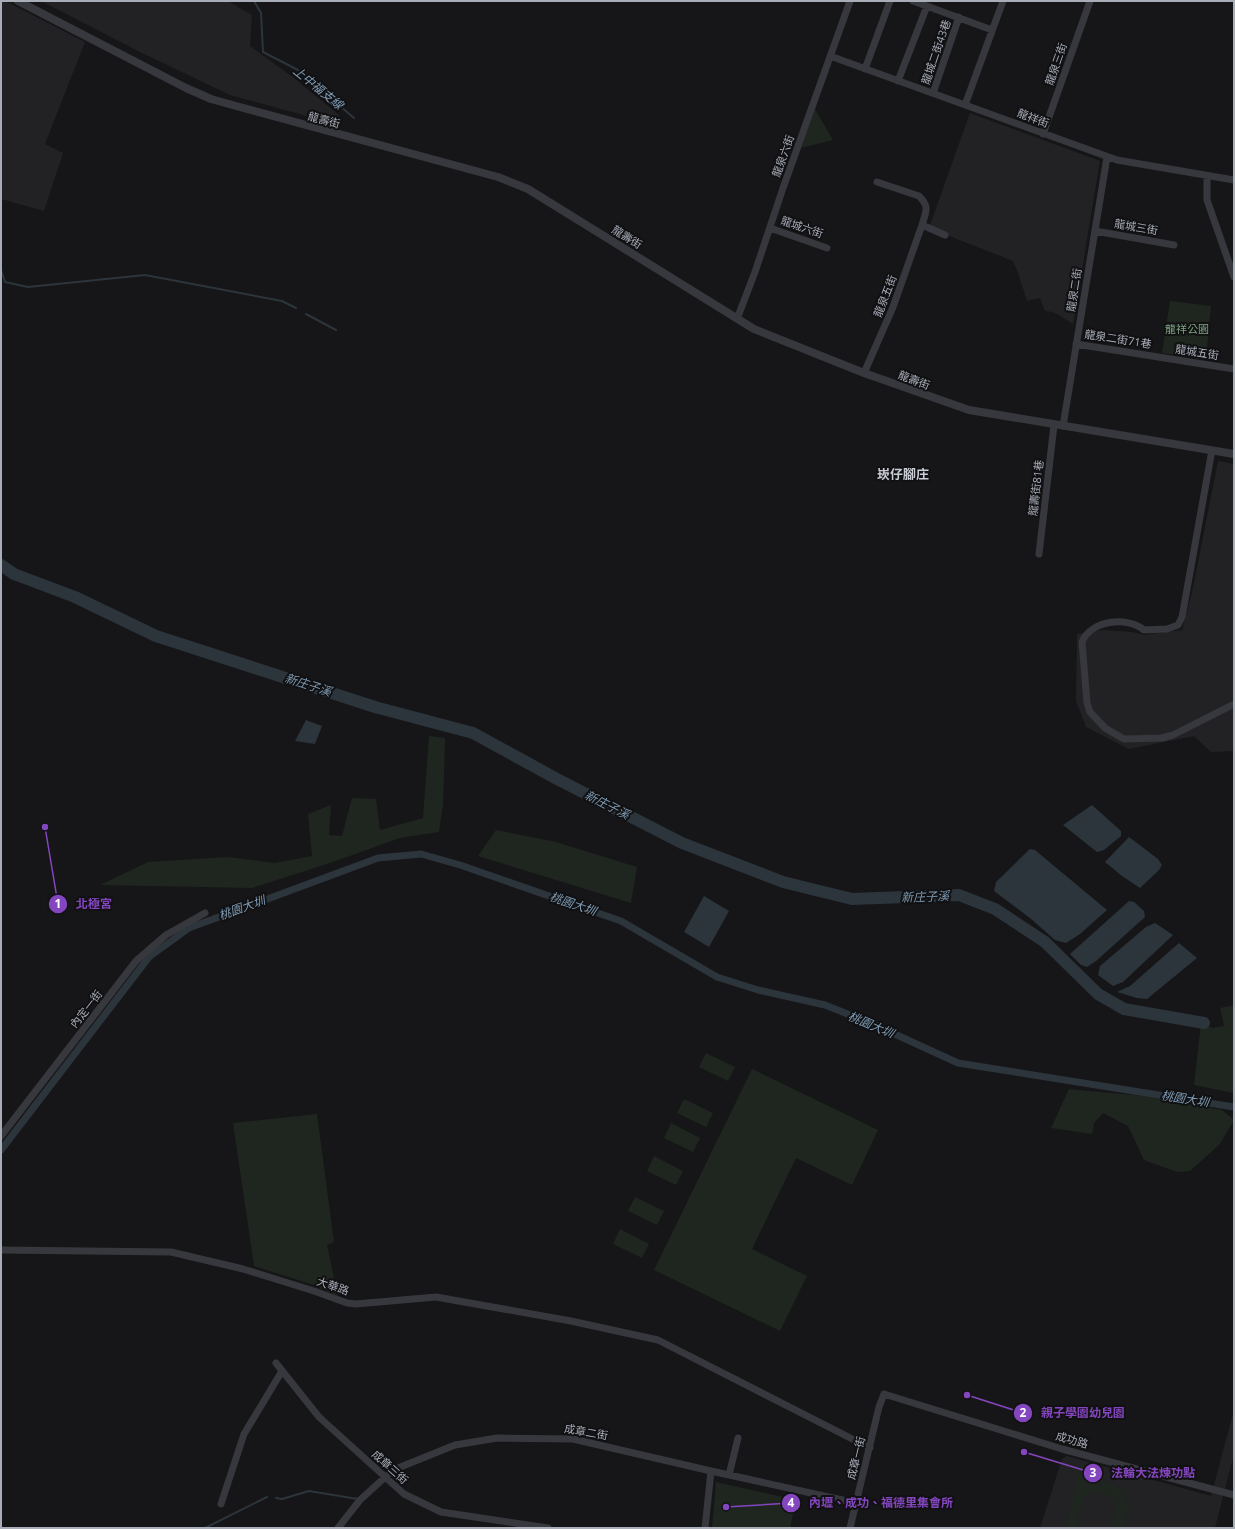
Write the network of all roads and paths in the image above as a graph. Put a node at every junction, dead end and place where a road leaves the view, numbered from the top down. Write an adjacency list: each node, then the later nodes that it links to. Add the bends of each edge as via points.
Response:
1 (18, 1): 27 (street, 龍壽街, via 211,99 469,169 528,189)
2 (850, 1): 10 (street, 龍泉六街)
3 (890, 1): 11 (street)
4 (913, 1): 7 (street)
5 (1003, 1): 9 (street)
6 (1090, 1): 15 (street, 龍泉三街)
7 (927, 6): 8 (street); 12 (street)
8 (959, 17): 9 (street); 13 (street, 龍城二街43巷)
9 (992, 30): 14 (street)
10 (830, 56): 11 (street, 龍祥街); 21 (street, 龍泉六街)
11 (865, 69): 12 (street, 龍祥街)
12 (898, 81): 13 (street, 龍祥街)
13 (932, 93): 14 (street, 龍祥街)
14 (965, 105): 15 (street, 龍祥街)
15 (1043, 134): 16 (street, 龍祥街)
16 (1107, 157): 17 (street, 龍祥街); 22 (street, 龍泉二街)
17 (1207, 176): 18 (street, 龍祥街); 26 (street, via 1206,200)
18 (1234, 180)
19 (877, 182): 20 (street, 龍泉五街, via 919,196 927,210)
20 (922, 225): 23 (street); 31 (street, 龍泉五街, via 893,307)
21 (770, 228): 25 (street, 龍城六街); 27 (street, 龍泉六街)
22 (1095, 231): 24 (street, 龍城三街); 28 (street, 龍泉二街)
23 (945, 235)
24 (1174, 245)
25 (827, 248)
26 (1234, 277)
27 (737, 319): 31 (street, 龍壽街, via 766,334)
28 (1076, 344): 29 (street, 龍泉二街71巷); 33 (street, 龍泉二街)
29 (1156, 357): 30 (street, 龍城五街)
30 (1234, 369)
31 (864, 373): 32 (street, 龍壽街, via 969,410)
32 (1054, 425): 33 (street, 龍壽街); 36 (street, 龍壽街81巷)
33 (1063, 426): 34 (street, 龍壽街)
34 (1212, 450): 35 (street, 龍壽街); 37 (street, via 1182,617 1178,625 1167,629 1144,630 1138,626 1111,621 1091,629 1082,642 1087,703 1090,712 1105,728 1124,739 1162,738 1173,735)
35 (1234, 454)
36 (1039, 554)
37 (1234, 704)
38 (205, 913): 39 (street, 內定一街, via 166,935 136,961)
39 (1, 1136)
40 (1, 1250): 45 (street, 大華路, via 171,1252 243,1270 347,1303 436,1297 571,1321 658,1340)
41 (276, 1363): 42 (street, 成章三街)
42 (282, 1372): 48 (street, 成章三街, via 319,1417); 51 (street, via 244,1434)
43 (884, 1394): 45 (street, 成章一街); 49 (street, 成功路, via 1062,1449)
44 (738, 1438): 47 (street)
45 (870, 1448): 50 (street, 成章一街)
46 (711, 1472): 47 (street, 成章二街); 48 (street, 成章二街, via 573,1439 510,1437 455,1444); 54 (street)
47 (729, 1475): 50 (street, 成章二街)
48 (384, 1476): 52 (street, 成章二街, via 360,1500); 53 (street, 成章三街, via 404,1494 441,1512)
49 (1234, 1495)
50 (856, 1503): 55 (street, 成章一街)
51 (221, 1504)
52 (338, 1528)
53 (548, 1528)
54 (705, 1528)
55 (850, 1528)

